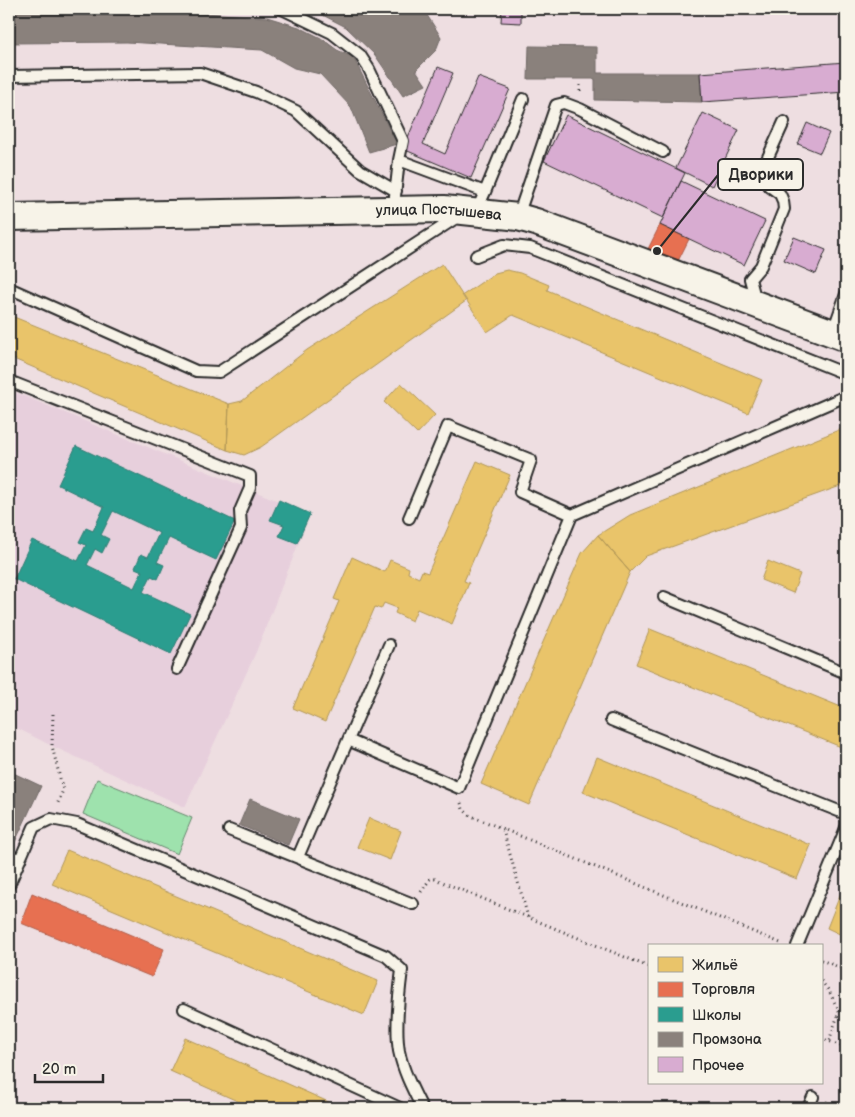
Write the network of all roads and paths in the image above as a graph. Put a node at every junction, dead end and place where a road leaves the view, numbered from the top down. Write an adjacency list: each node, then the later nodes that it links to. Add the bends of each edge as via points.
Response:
1 (282, 9): 6 (lane, via 332,33 360,55 403,141)
2 (9, 76): 8 (lane, via 200,73 256,92 296,111)
3 (523, 99): 7 (lane)
4 (784, 122): 15 (lane, via 764,166 770,186 780,194 784,209 761,266 750,279)
5 (663, 152): 11 (lane, via 580,109 564,103 556,105)
6 (399, 160): 7 (lane); 8 (lane)
7 (485, 192): 9 (lane, via 480,203)
8 (395, 200): 9 (street, улица Постышева); 10 (street, улица Постышева)
9 (466, 211): 11 (street, улица Постышева); 13 (lane, via 220,372 196,371)
10 (9, 217)
11 (518, 217): 15 (street, улица Постышева)
12 (476, 256): 17 (lane, via 504,245 530,248)
13 (9, 288)
14 (846, 294): 16 (lane)
15 (757, 304): 16 (street, улица Постышева)
16 (839, 335)
17 (846, 374)
18 (9, 382): 24 (lane, via 250,476 250,488 240,511 241,528)
19 (846, 396): 20 (lane)
20 (572, 515): 21 (lane, via 520,492 531,460 448,426); 29 (lane)
21 (409, 518)
22 (664, 597): 25 (lane)
23 (389, 645): 28 (lane)
24 (178, 669)
25 (846, 673)
26 (54, 714): 31 (path, via 52,746 63,790)
27 (611, 720): 30 (lane)
28 (348, 740): 29 (lane); 36 (lane)
29 (458, 788): 34 (path, via 463,809 469,815)
30 (846, 814)
31 (51, 819): 37 (lane, via 34,827); 53 (lane, via 77,824 386,956 402,970 399,1050)
32 (846, 828): 42 (lane)
33 (229, 830): 36 (lane)
34 (503, 830): 40 (path); 41 (path)
35 (9, 855): 37 (lane)
36 (298, 857): 39 (lane)
37 (20, 860): 38 (lane)
38 (9, 885)
39 (413, 904): 40 (path, via 430,879 435,879)
40 (528, 917): 44 (path)
41 (782, 944)
42 (798, 944)
43 (822, 960): 45 (path)
44 (648, 967)
45 (846, 970)
46 (822, 982): 49 (path, via 839,1012)
47 (184, 1008): 52 (lane)
48 (822, 1038): 49 (path)
49 (829, 1041): 50 (path)
50 (846, 1048)
51 (813, 1097): 54 (lane)
52 (400, 1108)
53 (422, 1108)
54 (808, 1108)

